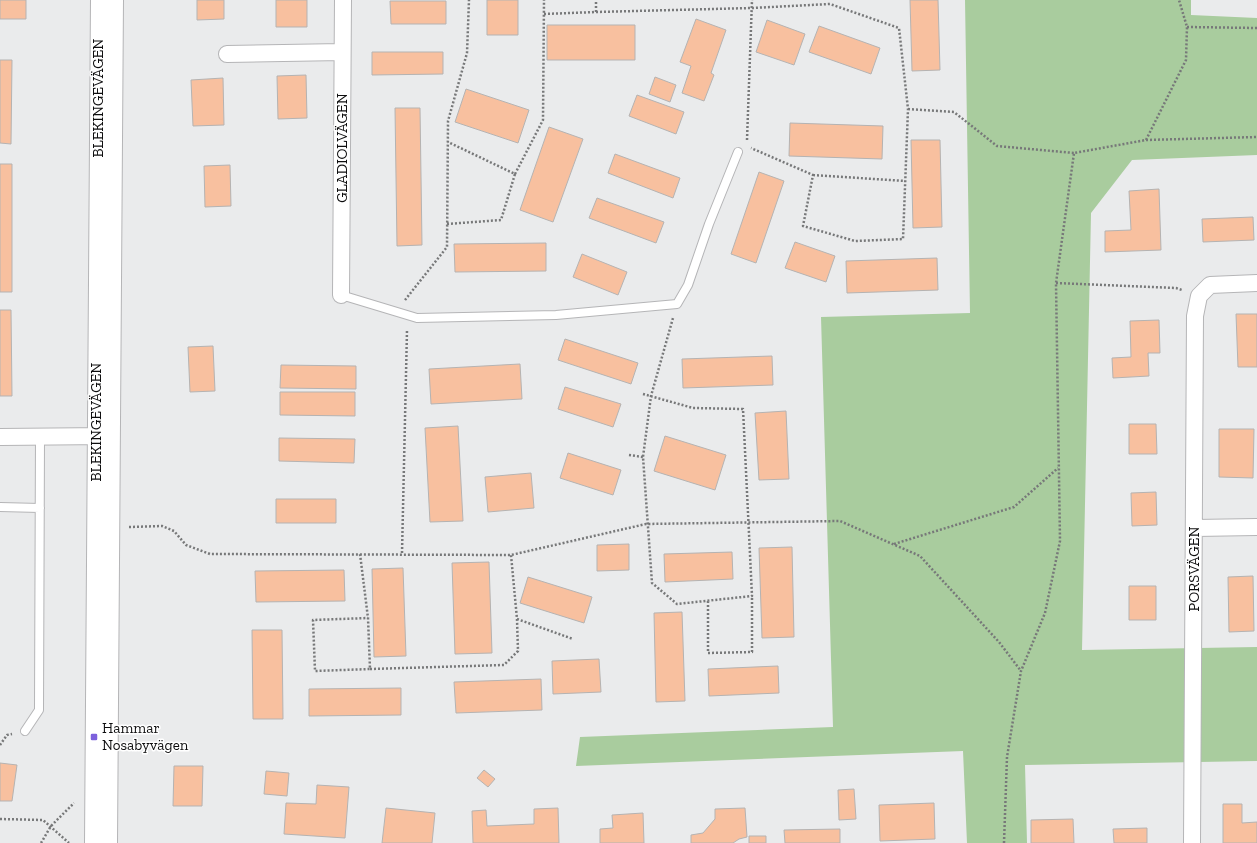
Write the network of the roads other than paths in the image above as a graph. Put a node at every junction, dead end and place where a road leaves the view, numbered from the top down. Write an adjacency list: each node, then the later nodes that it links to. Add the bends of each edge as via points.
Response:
1 (99, 0): 9 (street, BLEKINGEVÄGEN)
2 (114, 0): 9 (street, BLEKINGEVÄGEN)
3 (343, 0): 4 (street, GLADIOLVÄGEN)
4 (342, 52): 5 (street); 8 (street, GLADIOLVÄGEN)
5 (227, 54)
6 (738, 152): 8 (lane, via 688,285 677,304 556,315 418,318)
7 (1257, 283): 15 (street, PORSVÄGEN, via 1210,285 1200,296 1195,316)
8 (341, 295)
9 (104, 436): 11 (street); 17 (street, BLEKINGEVÄGEN); 18 (street, BLEKINGEVÄGEN, via 111,528)
10 (0, 437): 11 (street)
11 (40, 437): 13 (lane)
12 (0, 507): 13 (lane)
13 (40, 508): 16 (lane, via 40,710)
14 (1257, 527): 15 (street)
15 (1195, 528): 19 (street, PORSVÄGEN)
16 (26, 731)
17 (93, 843)
18 (109, 843)
19 (1192, 843)

